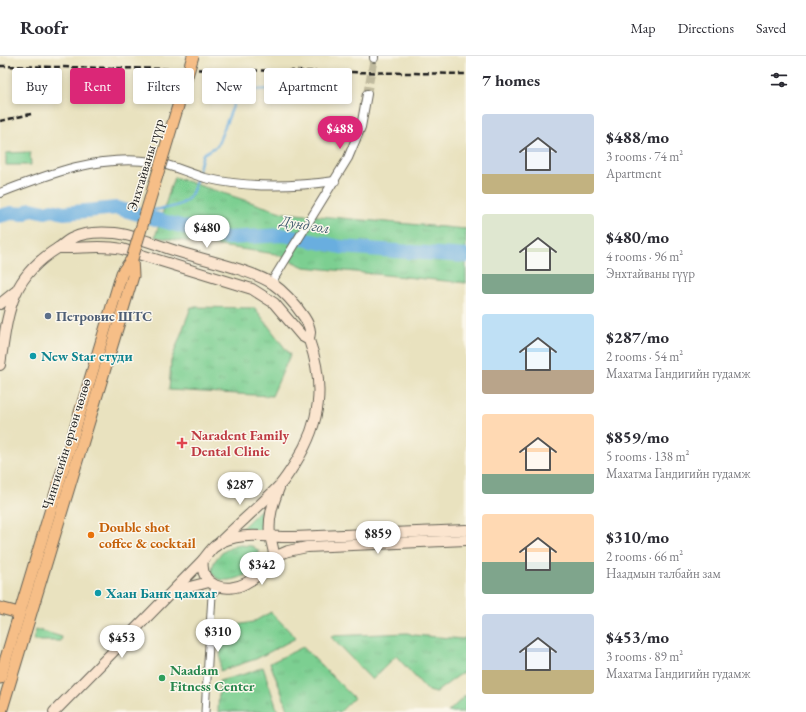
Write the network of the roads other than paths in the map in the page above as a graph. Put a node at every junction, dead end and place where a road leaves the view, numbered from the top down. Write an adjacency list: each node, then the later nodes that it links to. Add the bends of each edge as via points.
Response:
1 (193, 56): 6 (highway, Энхтайваны гүүр, bridge)
2 (367, 94): 3 (street, via 360,127 348,158)
3 (334, 181): 4 (street, via 309,185 253,185 206,178 154,162 122,160 94,163 39,178); 7 (street)
4 (0, 193)
5 (58, 248): 7 (main road, via 80,236 116,233); 8 (main road, via 37,263); 10 (main road, via 122,248 252,289 274,302 302,336)
6 (132, 260): 24 (highway, Чингисийн өргөн чөлөө, via 122,273); 26 (highway, Чингисийн өргөн чөлөө, via 133,276)
7 (272, 283): 10 (main road, via 297,307 309,327)
8 (16, 291): 9 (main road); 11 (main road)
9 (0, 304)
10 (308, 339): 13 (main road, via 315,356 318,374 316,417 304,448)
11 (1, 346): 12 (main road)
12 (0, 365)
13 (281, 484): 15 (main road, via 272,507); 17 (main road)
14 (466, 530): 15 (main road)
15 (270, 537): 17 (main road, via 241,537); 18 (main road, via 274,546)
16 (466, 540): 18 (main road, via 307,547)
17 (216, 546): 19 (main road)
18 (274, 557): 21 (main road, via 247,583)
19 (204, 560): 20 (main road, via 204,573); 22 (main road)
20 (210, 582): 21 (main road); 22 (main road)
21 (220, 587): 28 (street, via 214,590 212,595)
22 (174, 591): 27 (main road)
23 (0, 608): 24 (highway)
24 (20, 613): 25 (highway, Чингисийн өргөн чөлөө)
25 (0, 678)
26 (1, 712)
27 (54, 712)
28 (205, 712)

